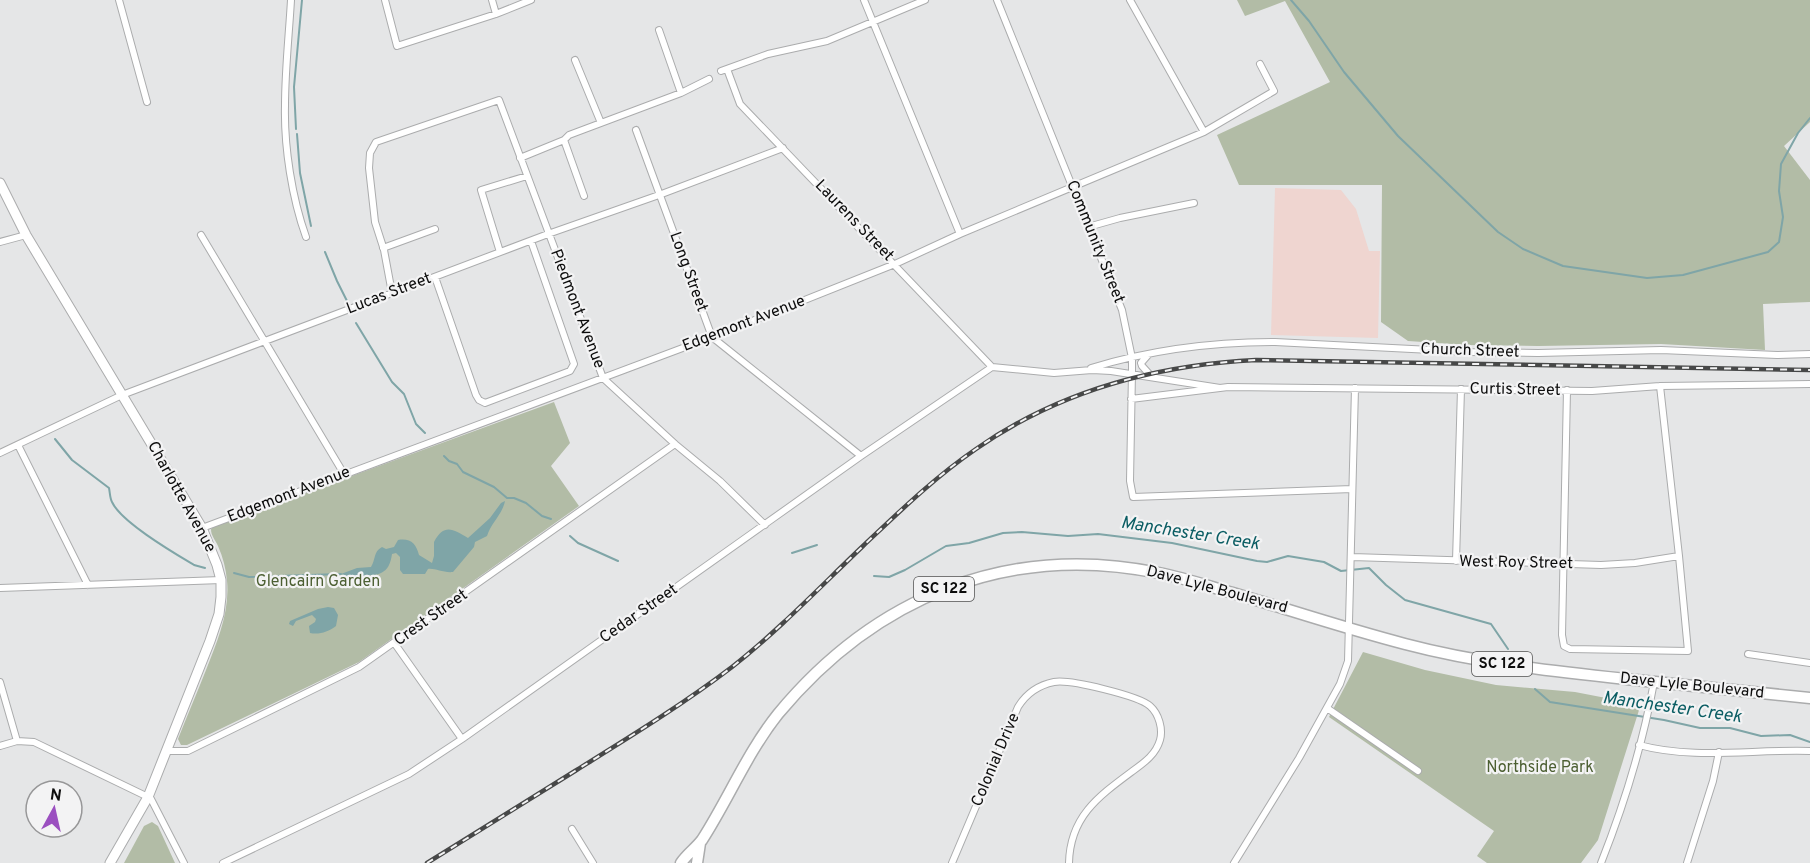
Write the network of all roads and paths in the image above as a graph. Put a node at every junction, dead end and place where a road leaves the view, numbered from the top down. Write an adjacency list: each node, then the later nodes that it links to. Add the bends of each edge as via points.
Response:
1 (118, 0): 17 (street)
2 (291, 0): 36 (street, via 286,133 296,205)
3 (385, 0): 10 (street, via 397,46)
4 (492, 0): 10 (street)
5 (531, 0): 10 (street)
6 (864, 0): 11 (street)
7 (925, 0): 11 (street)
8 (997, 0): 26 (street, Community Street)
9 (1130, 0): 20 (street)
10 (496, 14)
11 (873, 21): 22 (street, Laurens Street, via 827,41 768,54 724,70 740,104); 33 (street)
12 (659, 30): 16 (street)
13 (575, 60): 18 (street)
14 (1260, 64): 20 (street, Edgemont Avenue, via 1274,91)
15 (709, 79): 16 (street)
16 (681, 93): 18 (street)
17 (147, 102)
18 (601, 123): 21 (street)
19 (636, 130): 27 (street, Long Street)
20 (1204, 132): 26 (street, Edgemont Avenue)
21 (564, 140): 23 (street); 28 (street)
22 (783, 148): 27 (street, Lucas Street); 41 (street, Laurens Street)
23 (520, 158): 24 (street, Piedmont Avenue); 39 (street, Piedmont Avenue, via 499,100 376,142 369,168 375,222)
24 (526, 173): 32 (street, Piedmont Avenue); 40 (street, via 481,190)
25 (0, 183): 34 (street, Charlotte Avenue)
26 (1072, 188): 30 (street, Community Street); 33 (street, Edgemont Avenue)
27 (659, 195): 32 (street, Lucas Street); 44 (street, Long Street)
28 (584, 196)
29 (1194, 203): 30 (street)
30 (1088, 227): 48 (street, Community Street, via 1122,310)
31 (435, 229): 39 (street)
32 (548, 234): 37 (street, Lucas Street); 54 (street, Piedmont Avenue)
33 (960, 234): 41 (street, Edgemont Avenue)
34 (26, 235): 38 (street); 61 (street, Charlotte Avenue)
35 (201, 235): 45 (street)
36 (306, 237)
37 (531, 241): 40 (street, Lucas Street); 42 (street, via 574,364 570,371 485,403 476,395)
38 (0, 242)
39 (383, 248): 43 (street)
40 (500, 252): 42 (street, Lucas Street)
41 (895, 264): 44 (street, Edgemont Avenue); 49 (street, Laurens Street)
42 (435, 277): 43 (street, Lucas Street)
43 (392, 293): 45 (street, Lucas Street)
44 (712, 337): 54 (street, Edgemont Avenue); 66 (street)
45 (265, 341): 61 (street, Lucas Street); 67 (street)
46 (1810, 354): 47 (street, Church Street, via 1661,350 1470,352 1258,342 1205,345)
47 (1148, 355): 48 (street, Church Street); 53 (street, via 1142,363)
48 (1132, 358): 50 (street, Church Street); 51 (street, via 1126,367); 52 (street, Community Street); 53 (street)
49 (992, 367): 50 (street, Curtis Street); 66 (street, Cedar Street)
50 (1082, 371): 51 (street, Curtis Street)
51 (1111, 371): 52 (street, Curtis Street)
52 (1132, 374): 53 (street, Curtis Street); 62 (street, Community Street)
53 (1151, 377): 57 (street, Curtis Street)
54 (603, 378): 63 (street, Piedmont Avenue); 67 (street, Edgemont Avenue)
55 (1810, 384): 56 (street, Curtis Street)
56 (1660, 386): 60 (street, Curtis Street); 71 (street)
57 (1220, 387): 58 (street, Curtis Street); 62 (street, Curtis Street)
58 (1355, 388): 59 (street, Curtis Street); 68 (street)
59 (1461, 389): 60 (street, Curtis Street); 73 (street)
60 (1567, 390): 74 (street)
61 (122, 395): 64 (street, Lucas Street); 70 (street, Charlotte Avenue)
62 (1131, 399): 68 (street, Community Street, via 1133,497)
63 (675, 444): 69 (street, Piedmont Avenue); 79 (street, Crest Street)
64 (18, 445): 65 (street, Lucas Street); 76 (street)
65 (0, 453)
66 (861, 456): 69 (street, Cedar Street)
67 (344, 474): 70 (street, Edgemont Avenue)
68 (1352, 489): 72 (street)
69 (765, 525): 86 (street, Cedar Street)
70 (202, 528): 75 (street, Charlotte Avenue)
71 (1679, 556): 74 (street, West Roy Street, via 1635,563); 74 (street, via 1688,651 1564,646)
72 (1352, 557): 73 (street, West Roy Street); 78 (street)
73 (1456, 561): 74 (street, West Roy Street)
74 (1564, 564)
75 (221, 580): 76 (street); 91 (street, Charlotte Avenue, via 219,614)
76 (88, 585): 77 (street)
77 (0, 588)
78 (1350, 628): 83 (main road, Dave Lyle Boulevard / SC 122, via 1406,645 1487,662); 85 (street, via 1348,661); 96 (main road, Dave Lyle Boulevard / SC 122, via 1134,568 1054,565 966,581 876,624 809,680 759,740)
79 (395, 644): 86 (street); 91 (street, Crest Street, via 359,667 188,750)
80 (1748, 654): 81 (street)
81 (1810, 663)
82 (0, 682): 87 (street)
83 (1654, 682): 84 (main road, Dave Lyle Boulevard / SC 122); 88 (street)
84 (1810, 698)
85 (1327, 708): 93 (street); 105 (street)
86 (462, 739): 99 (street, Cedar Street, via 409,774)
87 (17, 741): 89 (street); 94 (street, via 34,742)
88 (1639, 745): 92 (street, via 1658,751); 106 (street)
89 (0, 746)
90 (1810, 751): 92 (street)
91 (166, 752): 94 (street, Charlotte Avenue)
92 (1719, 752): 107 (street)
93 (1418, 771)
94 (148, 797): 97 (street, Charlotte Avenue); 98 (street)
95 (572, 829): 100 (street)
96 (700, 843): 101 (main road, Dave Lyle Boulevard / SC 122); 102 (main road, Dave Lyle Boulevard / SC 122)
97 (110, 863)
98 (184, 863)
99 (223, 863)
100 (593, 863)
101 (681, 863)
102 (697, 863)
103 (952, 863): 104 (street, Colonial Drive, via 1022,700 1034,689 1062,681 1139,700 1154,711 1161,729 1158,747 1150,758 1100,796 1083,816 1073,836)
104 (1069, 863)
105 (1234, 863)
106 (1601, 863)
107 (1687, 863)

